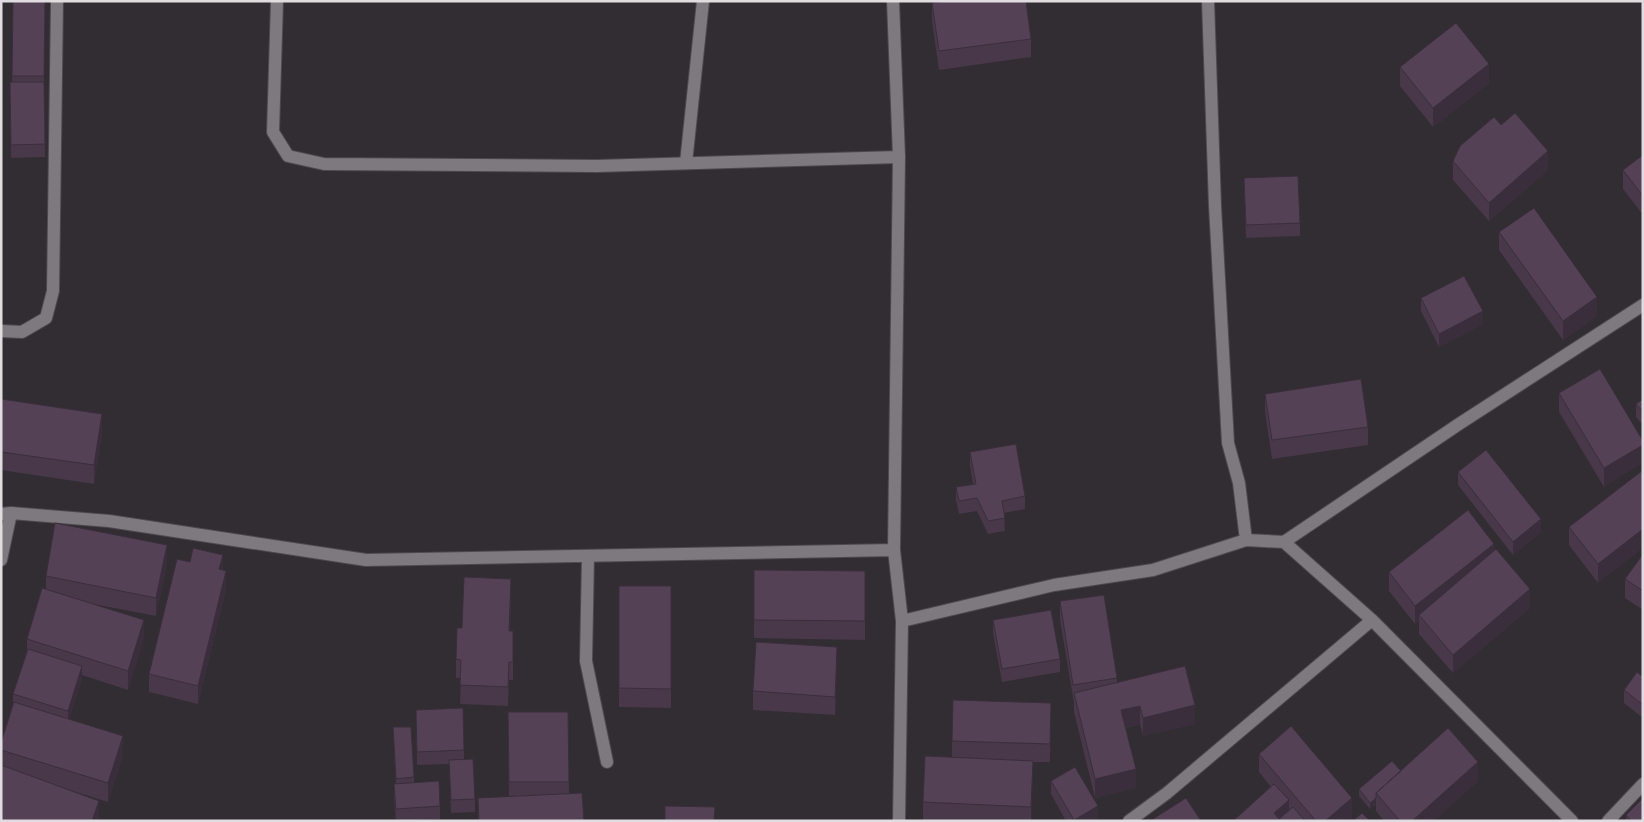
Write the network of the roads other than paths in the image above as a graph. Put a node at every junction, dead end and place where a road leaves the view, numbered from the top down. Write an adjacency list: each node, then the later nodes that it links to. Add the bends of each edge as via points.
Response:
1 (57, 1): 9 (street, via 53,291 46,318 22,332)
2 (277, 1): 7 (street, via 273,132 288,156 324,164 597,166)
3 (703, 1): 7 (street)
4 (893, 1): 6 (street)
5 (1208, 1): 11 (street, via 1228,443 1239,483)
6 (899, 157): 7 (street); 13 (street)
7 (686, 163)
8 (1643, 305): 12 (street)
9 (1, 332)
10 (6, 513): 14 (street, via 109,521 366,560); 15 (street)
11 (1246, 540): 12 (street); 17 (street, via 1153,570 1054,585)
12 (1284, 542): 16 (street)
13 (894, 550): 14 (street); 17 (street)
14 (588, 556): 18 (street, via 586,662)
15 (1, 560)
16 (1372, 620): 20 (street); 22 (street)
17 (902, 621): 21 (street)
18 (607, 762)
19 (1643, 784): 23 (street)
20 (1571, 820)
21 (899, 821)
22 (1129, 821)
23 (1608, 821)

